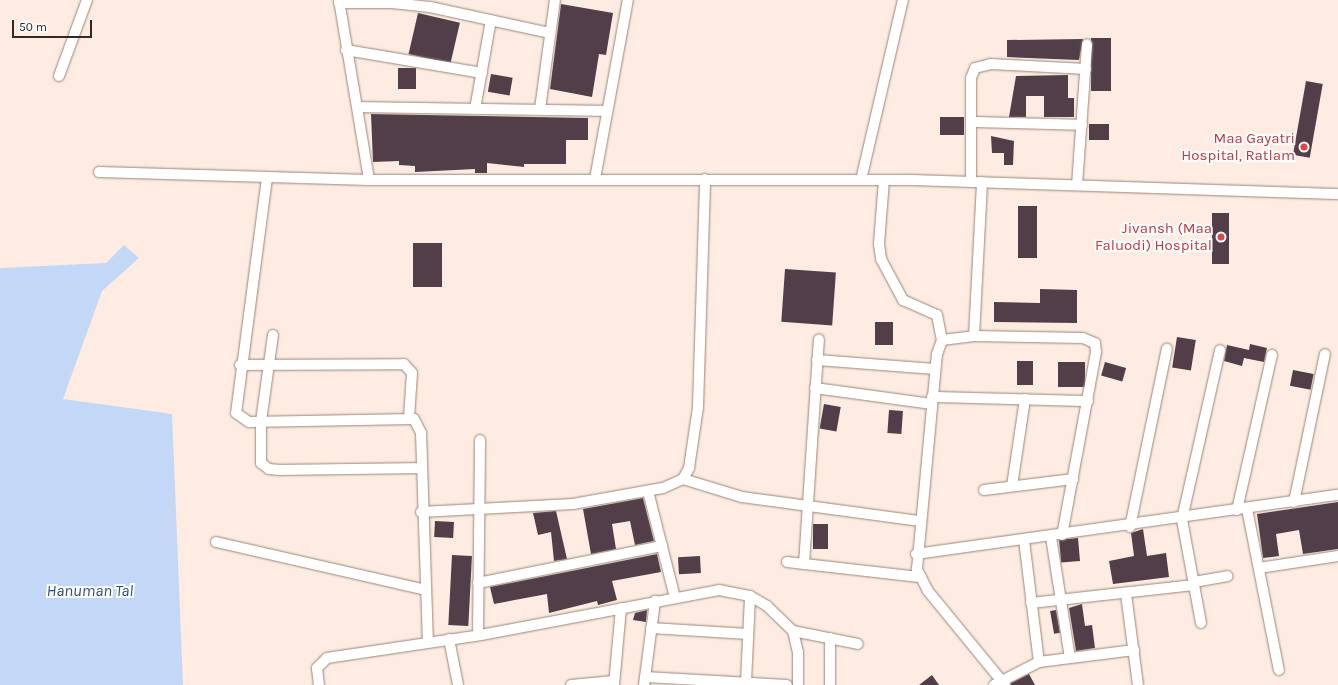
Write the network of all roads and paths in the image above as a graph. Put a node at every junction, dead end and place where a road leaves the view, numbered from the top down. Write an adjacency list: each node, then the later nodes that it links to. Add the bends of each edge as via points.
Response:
1 (87, 0): 13 (street)
2 (556, 0): 8 (street)
3 (628, 0): 17 (street)
4 (903, 0): 25 (street)
5 (392, 1): 6 (street); 7 (street)
6 (339, 2): 10 (street)
7 (491, 20): 8 (street); 12 (street)
8 (549, 32): 16 (street)
9 (1087, 44): 11 (street)
10 (346, 50): 12 (street); 14 (street)
11 (1086, 70): 18 (street, via 980,65 971,78); 19 (street)
12 (482, 72): 15 (street)
13 (59, 76)
14 (359, 107): 15 (street); 24 (street)
15 (475, 109): 16 (street)
16 (540, 109): 17 (street)
17 (607, 111): 22 (street)
18 (971, 122): 19 (street); 27 (street)
19 (1082, 125): 29 (street)
20 (99, 172): 21 (street)
21 (267, 178): 24 (street); 41 (street)
22 (595, 179): 23 (street); 24 (street)
23 (706, 179): 25 (street); 52 (street, via 698,408 689,468)
24 (369, 180)
25 (860, 180): 26 (street)
26 (884, 180): 27 (street); 34 (street, via 881,259 903,300 937,315)
27 (970, 182): 28 (street)
28 (982, 182): 29 (street); 32 (street)
29 (1076, 185): 30 (street)
30 (1338, 194)
31 (273, 335): 40 (street)
32 (974, 336): 34 (street); 46 (street, via 1091,339 1097,347)
33 (819, 339): 39 (street)
34 (942, 340): 42 (street)
35 (1167, 349): 65 (street)
36 (1220, 350): 63 (street)
37 (1325, 354): 57 (street)
38 (1272, 355): 60 (street)
39 (817, 360): 42 (street); 43 (street)
40 (268, 364): 41 (street); 47 (street, via 404,364 412,373); 48 (street)
41 (240, 365): 48 (street, via 236,413 249,422)
42 (935, 368): 45 (street)
43 (815, 388): 45 (street); 58 (street)
44 (1025, 399): 45 (street); 46 (street); 53 (street)
45 (932, 400): 64 (street)
46 (1088, 401): 51 (street)
47 (409, 418): 48 (street); 50 (street, via 420,426)
48 (261, 422): 50 (street, via 259,456 269,469)
49 (480, 440): 61 (street)
50 (421, 468): 62 (street)
51 (1073, 478): 53 (street); 66 (street)
52 (683, 479): 55 (street); 58 (street, via 742,497)
53 (1012, 486): 54 (street)
54 (984, 490)
55 (648, 491): 61 (street, via 573,504); 69 (street)
56 (1338, 495): 57 (street)
57 (1294, 502): 59 (street)
58 (806, 504): 64 (street); 73 (street)
59 (1247, 509): 60 (street); 74 (street)
60 (1236, 510): 63 (street)
61 (478, 511): 62 (street); 77 (street)
62 (421, 512): 79 (street)
63 (1182, 519): 65 (street); 78 (street)
64 (920, 521): 70 (street)
65 (1130, 526): 66 (street)
66 (1057, 536): 67 (street); 83 (street)
67 (1024, 540): 70 (street); 85 (street)
68 (216, 542): 79 (street)
69 (662, 546): 77 (street); 82 (street)
70 (916, 554): 76 (street)
71 (1338, 556): 74 (street)
72 (787, 562): 73 (street)
73 (804, 564): 76 (street)
74 (1259, 568): 99 (street)
75 (1227, 576): 78 (street)
76 (919, 577): 103 (street)
77 (478, 583): 91 (street)
78 (1194, 584): 80 (street); 87 (street)
79 (426, 590): 94 (street)
80 (1126, 594): 83 (street); 96 (street)
81 (750, 596): 82 (street, via 719,590); 89 (street, via 767,606); 90 (street)
82 (675, 598): 84 (street)
83 (1061, 600): 85 (street); 97 (street)
84 (655, 602): 86 (street); 88 (street)
85 (1031, 603): 98 (street)
86 (621, 608): 91 (street); 101 (street)
87 (1202, 623)
88 (651, 628): 90 (street); 100 (street)
89 (793, 631): 92 (street); 108 (street, via 798,652)
90 (748, 634): 102 (street)
91 (478, 635): 93 (street)
92 (830, 638): 95 (street); 109 (street)
93 (448, 639): 94 (street); 105 (street)
94 (428, 642): 104 (street, via 327,658 317,668)
95 (858, 644)
96 (1134, 650): 97 (street); 110 (street)
97 (1070, 658): 98 (street)
98 (1039, 662): 103 (street)
99 (1279, 670)
100 (644, 681): 102 (street)
101 (614, 683): 106 (street)
102 (740, 683): 107 (street)
103 (1000, 683)
104 (319, 685)
105 (458, 685)
106 (571, 685)
107 (787, 685)
108 (798, 685)
109 (830, 685)
110 (1138, 685)

